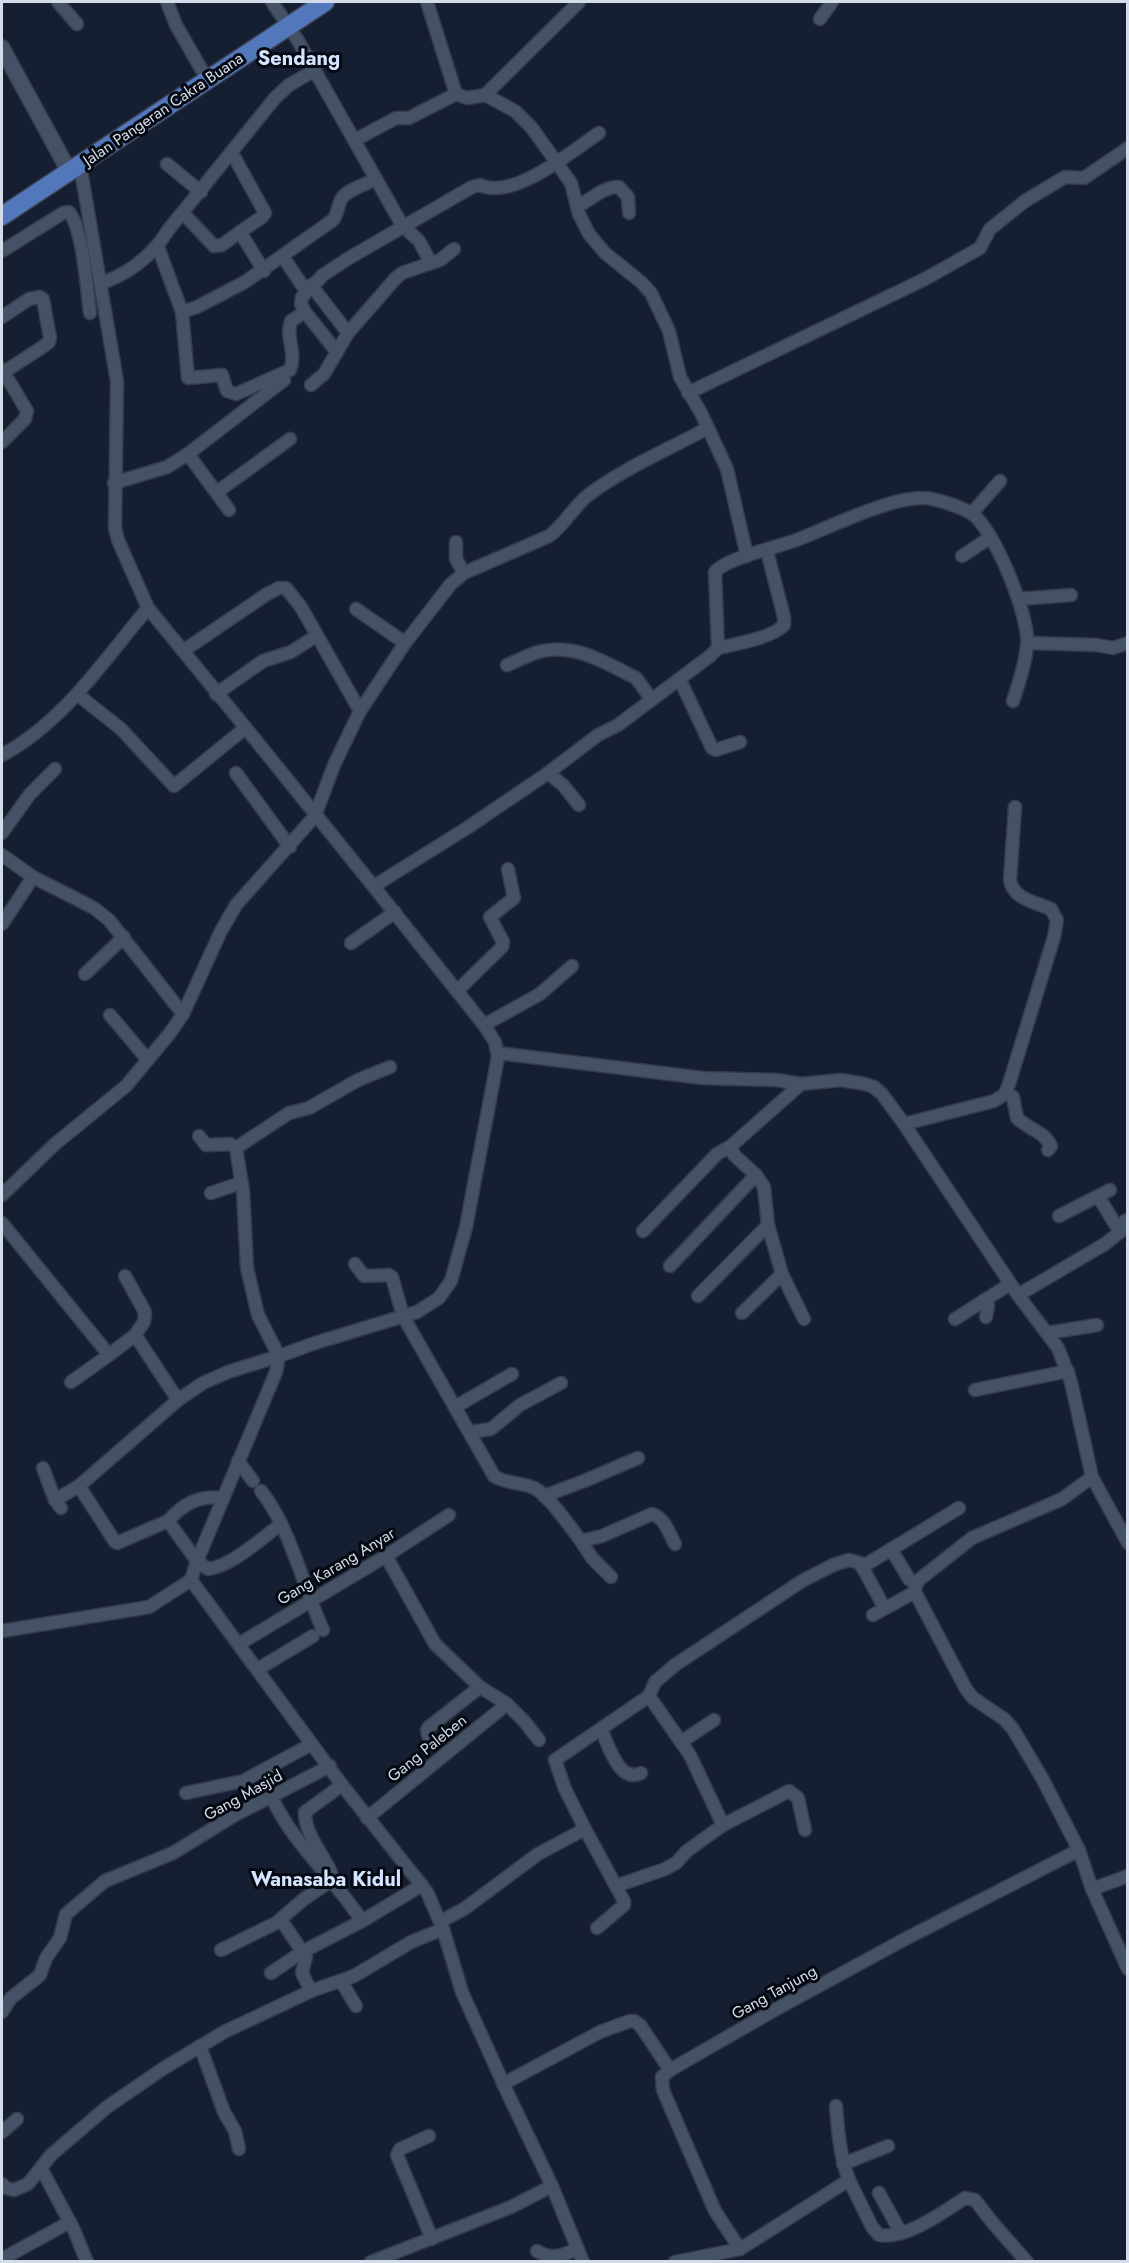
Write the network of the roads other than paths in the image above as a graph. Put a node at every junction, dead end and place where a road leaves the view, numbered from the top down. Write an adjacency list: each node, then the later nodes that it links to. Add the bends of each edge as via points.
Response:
1 (58, 2): 9 (street)
2 (167, 2): 13 (street)
3 (272, 2): 10 (street)
4 (325, 2): 10 (main road, Jalan Pangeran Cakra Buana)
5 (427, 2): 14 (street)
6 (579, 2): 15 (street)
7 (832, 2): 8 (street)
8 (820, 19)
9 (77, 24)
10 (289, 26): 12 (street); 13 (main road, Jalan Pangeran Cakra Buana)
11 (2, 48): 22 (street)
12 (315, 70): 17 (street); 19 (street, via 275,98)
13 (207, 79): 22 (main road, Jalan Pangeran Cakra Buana)
14 (456, 94): 15 (street, via 467,98); 17 (street, via 409,118 396,118)
15 (485, 94): 20 (street, via 526,121)
16 (599, 133): 20 (street)
17 (355, 140): 23 (street)
18 (1128, 148): 50 (street, via 1084,178 1065,177 1025,201 990,229 980,249 926,279)
19 (232, 153): 24 (street); 30 (street, via 265,213)
20 (557, 161): 25 (street, via 574,189); 29 (street, via 517,184 476,186)
21 (167, 164): 24 (street)
22 (74, 168): 28 (main road, Jalan Pangeran Cakra Buana); 32 (street)
23 (376, 179): 29 (street); 36 (street, via 346,195 333,220)
24 (201, 192): 26 (street)
25 (577, 207): 27 (street, via 613,186 627,197); 50 (street, via 585,227 605,253 651,293 669,331 676,366)
26 (183, 213): 30 (street, via 214,246); 31 (street)
27 (629, 213)
28 (2, 216)
29 (402, 225): 37 (street, via 419,242); 40 (street)
30 (240, 232): 38 (street)
31 (163, 239): 39 (street, via 125,273); 41 (street)
32 (94, 245): 33 (street); 39 (street)
33 (80, 248): 35 (street, via 69,212); 43 (street)
34 (454, 249): 37 (street)
35 (2, 251)
36 (283, 256): 38 (street); 40 (street)
37 (431, 263): 45 (street, via 402,273)
38 (264, 271): 41 (street)
39 (102, 283): 56 (street, via 117,381)
40 (308, 288): 42 (street, via 301,299); 45 (street)
41 (182, 312): 42 (street, via 188,378 222,375 227,391 236,394 290,370 293,358 289,327 291,321)
42 (305, 312): 46 (street)
43 (90, 313)
44 (2, 317): 47 (street, via 29,299 40,297 50,338)
45 (348, 333): 46 (street)
46 (337, 352): 49 (street, via 324,374)
47 (2, 373): 53 (street, via 27,411 25,419)
48 (284, 380): 54 (street)
49 (311, 386)
50 (688, 393): 51 (street)
51 (708, 428): 63 (street, via 727,469); 65 (street, via 603,485 542,540)
52 (290, 439): 57 (street)
53 (2, 442)
54 (188, 454): 56 (street, via 167,467); 57 (street)
55 (1000, 481): 59 (street)
56 (114, 483): 68 (street, via 118,540)
57 (217, 492): 58 (street)
58 (230, 510)
59 (972, 513): 60 (street); 62 (street, via 928,498 903,500)
60 (991, 537): 64 (street); 67 (street)
61 (456, 542): 65 (street, via 456,559)
62 (767, 551): 63 (street); 74 (street, via 784,625 761,637)
63 (747, 556): 74 (street, via 727,562 716,572)
64 (962, 556)
65 (464, 573): 73 (street, via 450,585)
66 (1071, 595): 67 (street)
67 (1018, 599): 71 (street)
68 (148, 608): 75 (street); 78 (street)
69 (356, 609): 73 (street)
70 (316, 636): 75 (street, via 296,601 282,587); 79 (street, via 286,654 263,661); 82 (street)
71 (1028, 643): 72 (street, via 1113,648); 81 (street)
72 (1128, 643)
73 (405, 644): 82 (street)
74 (718, 648): 77 (street)
75 (183, 651): 79 (street)
76 (507, 665): 80 (street, via 538,652 576,650 636,678)
77 (680, 680): 80 (street); 84 (street, via 712,748)
78 (77, 694): 83 (street, via 121,729 174,786); 85 (street, via 33,735)
79 (216, 694): 83 (street)
80 (652, 700): 88 (street)
81 (1013, 701)
82 (360, 711): 91 (street)
83 (244, 729): 91 (street)
84 (741, 742)
85 (2, 755)
86 (55, 769): 92 (street, via 30,794)
87 (236, 773): 93 (street)
88 (548, 773): 89 (street); 97 (street)
89 (579, 805)
90 (1015, 807): 112 (street, via 1011,889 1016,895 1051,909 1057,920)
91 (315, 816): 93 (street); 97 (street)
92 (2, 833)
93 (290, 847): 106 (street, via 236,905)
94 (2, 855): 96 (street)
95 (508, 870): 104 (street, via 514,898 490,917 502,947)
96 (33, 877): 99 (street); 100 (street, via 94,908)
97 (374, 886): 98 (street)
98 (395, 912): 101 (street); 104 (street)
99 (2, 924)
100 (124, 937): 103 (street); 106 (street)
101 (351, 943)
102 (572, 966): 107 (street, via 540,994)
103 (86, 974)
104 (457, 990): 107 (street)
105 (110, 1014): 109 (street)
106 (183, 1014): 109 (street)
107 (484, 1025): 108 (street)
108 (498, 1053): 111 (street, via 703,1078); 137 (street, via 466,1227 451,1281 432,1303)
109 (148, 1060): 121 (street, via 126,1086 55,1144)
110 (390, 1067): 116 (street, via 309,1108 289,1113)
111 (796, 1082): 113 (street, via 841,1080 866,1084 882,1094); 115 (street)
112 (1005, 1094): 113 (street, via 994,1101); 117 (street, via 1014,1099 1017,1118 1049,1141)
113 (904, 1124): 132 (street)
114 (199, 1136): 116 (street, via 206,1145 230,1144)
115 (731, 1146): 118 (street, via 734,1155); 126 (street, via 717,1154)
116 (236, 1148): 119 (street)
117 (1048, 1150)
118 (756, 1175): 125 (street, via 764,1187); 129 (street)
119 (241, 1183): 120 (street); 145 (street, via 247,1268 258,1315)
120 (211, 1193)
121 (2, 1195)
122 (1059, 1216): 127 (street, via 1104,1193)
123 (1128, 1220): 127 (street)
124 (2, 1223): 144 (street)
125 (768, 1225): 130 (street); 134 (street)
126 (643, 1231)
127 (1120, 1232): 133 (street)
128 (355, 1264): 137 (street, via 364,1275 392,1277)
129 (670, 1266)
130 (782, 1274): 136 (street); 139 (street)
131 (125, 1275): 143 (street, via 145,1312 144,1322)
132 (1010, 1284): 133 (street); 135 (street)
133 (1018, 1295): 142 (street)
134 (698, 1296)
135 (984, 1300): 138 (street, via 988,1306); 140 (street)
136 (742, 1313)
137 (402, 1316): 145 (street); 152 (street)
138 (986, 1317)
139 (804, 1319)
140 (955, 1319)
141 (1097, 1324): 142 (street)
142 (1047, 1333): 146 (street)
143 (135, 1335): 144 (street); 151 (street)
144 (109, 1354): 148 (street)
145 (279, 1356): 151 (street, via 211,1379); 155 (street, via 276,1372)
146 (1068, 1371): 150 (street); 157 (street)
147 (512, 1374): 152 (street)
148 (71, 1382)
149 (561, 1383): 153 (street, via 532,1397 491,1429)
150 (975, 1390)
151 (178, 1400): 158 (street)
152 (455, 1407): 153 (street)
153 (470, 1432): 159 (street, via 494,1476 536,1488)
154 (638, 1458): 159 (street)
155 (238, 1461): 160 (street); 164 (street, via 273,1505)
156 (43, 1468): 158 (street, via 58,1504)
157 (1092, 1477): 166 (street); 174 (street, via 1062,1499 972,1538 920,1579)
158 (79, 1486): 163 (street, via 117,1543)
159 (544, 1496): 165 (street)
160 (223, 1498): 163 (street, via 206,1496 175,1512); 170 (street)
161 (958, 1508): 168 (street)
162 (449, 1515): 169 (street, Gang Karang Anyar)
163 (168, 1521): 170 (street)
164 (281, 1524): 170 (street, via 215,1568 202,1567); 175 (street)
165 (581, 1541): 167 (street, via 652,1514 666,1525); 172 (street)
166 (1128, 1543)
167 (675, 1544)
168 (891, 1549): 171 (street); 174 (street)
169 (386, 1556): 175 (street, Gang Karang Anyar); 181 (street, via 435,1644)
170 (197, 1561): 173 (street)
171 (862, 1567): 176 (street); 182 (street, via 849,1560 817,1572 675,1665 655,1682)
172 (611, 1576)
173 (191, 1580): 178 (street, via 149,1607); 179 (street)
174 (915, 1588): 176 (street); 199 (street, via 966,1689 1013,1728)
175 (313, 1599): 179 (street, Gang Karang Anyar); 180 (street, via 318,1633)
176 (884, 1608): 177 (street)
177 (873, 1615)
178 (2, 1631)
179 (239, 1644): 180 (street)
180 (258, 1669): 188 (street)
181 (480, 1687): 183 (street); 189 (street, via 429,1727)
182 (649, 1696): 185 (street); 187 (street)
183 (507, 1704): 186 (street); 195 (street, Gang Paleben)
184 (714, 1719): 187 (street)
185 (601, 1729): 191 (street, via 621,1769 628,1775); 197 (street, via 555,1760)
186 (539, 1740)
187 (681, 1742): 196 (street)
188 (312, 1744): 190 (street); 193 (street, via 243,1781)
189 (430, 1744)
190 (330, 1766): 192 (street); 194 (street, Gang Masjid)
191 (641, 1773)
192 (342, 1785): 195 (street); 201 (street, via 305,1812 307,1828 332,1872)
193 (186, 1793)
194 (272, 1798): 201 (street, via 290,1832); 216 (street, Gang Masjid, via 235,1815 173,1853 105,1881 75,1904 66,1914 60,1938 40,1975 11,1998)
195 (367, 1818): 202 (street)
196 (723, 1825): 198 (street, via 790,1786 798,1797); 203 (street, via 676,1863)
197 (585, 1829): 203 (street); 207 (street, via 538,1854)
198 (806, 1830)
199 (1079, 1850): 204 (street); 218 (street, Gang Tanjung, via 905,1939)
200 (1128, 1876): 204 (street)
201 (332, 1880): 205 (street); 206 (street)
202 (422, 1885): 206 (street); 207 (street)
203 (616, 1886): 208 (street, via 624,1905)
204 (1092, 1889): 211 (street)
205 (281, 1920): 209 (street); 210 (street)
206 (362, 1922): 210 (street)
207 (442, 1925): 213 (street); 219 (street, via 462,1992)
208 (597, 1928)
209 (221, 1950)
210 (302, 1952): 212 (street); 214 (street, via 306,1960 302,1973)
211 (1128, 1969)
212 (272, 1973)
213 (341, 1981): 214 (street); 215 (street)
214 (311, 1991): 217 (street)
215 (356, 2006)
216 (2, 2012)
217 (200, 2046): 225 (street); 227 (street, via 107,2107 70,2137)
218 (670, 2070): 219 (street, via 638,2022 630,2021 600,2032); 236 (street, via 662,2077 663,2090 716,2211)
219 (503, 2084): 230 (street)
220 (836, 2106): 226 (street)
221 (17, 2119): 222 (street)
222 (2, 2132)
223 (429, 2136): 234 (street, via 400,2149 397,2155)
224 (888, 2146): 226 (street)
225 (239, 2149)
226 (843, 2164): 228 (street)
227 (41, 2168): 229 (street, via 21,2188 10,2189); 232 (street)
228 (849, 2180): 233 (street, via 875,2231 884,2236); 236 (street)
229 (2, 2184)
230 (552, 2186): 234 (street); 235 (street)
231 (879, 2193): 233 (street)
232 (70, 2222): 238 (street); 239 (street)
233 (900, 2233): 243 (street, via 970,2198)
234 (432, 2239): 240 (street)
235 (578, 2249): 237 (street, via 557,2257); 241 (street)
236 (740, 2249): 242 (street)
237 (537, 2251)
238 (2, 2259)
239 (87, 2262)
240 (371, 2262)
241 (583, 2262)
242 (675, 2262)
243 (1027, 2262)

